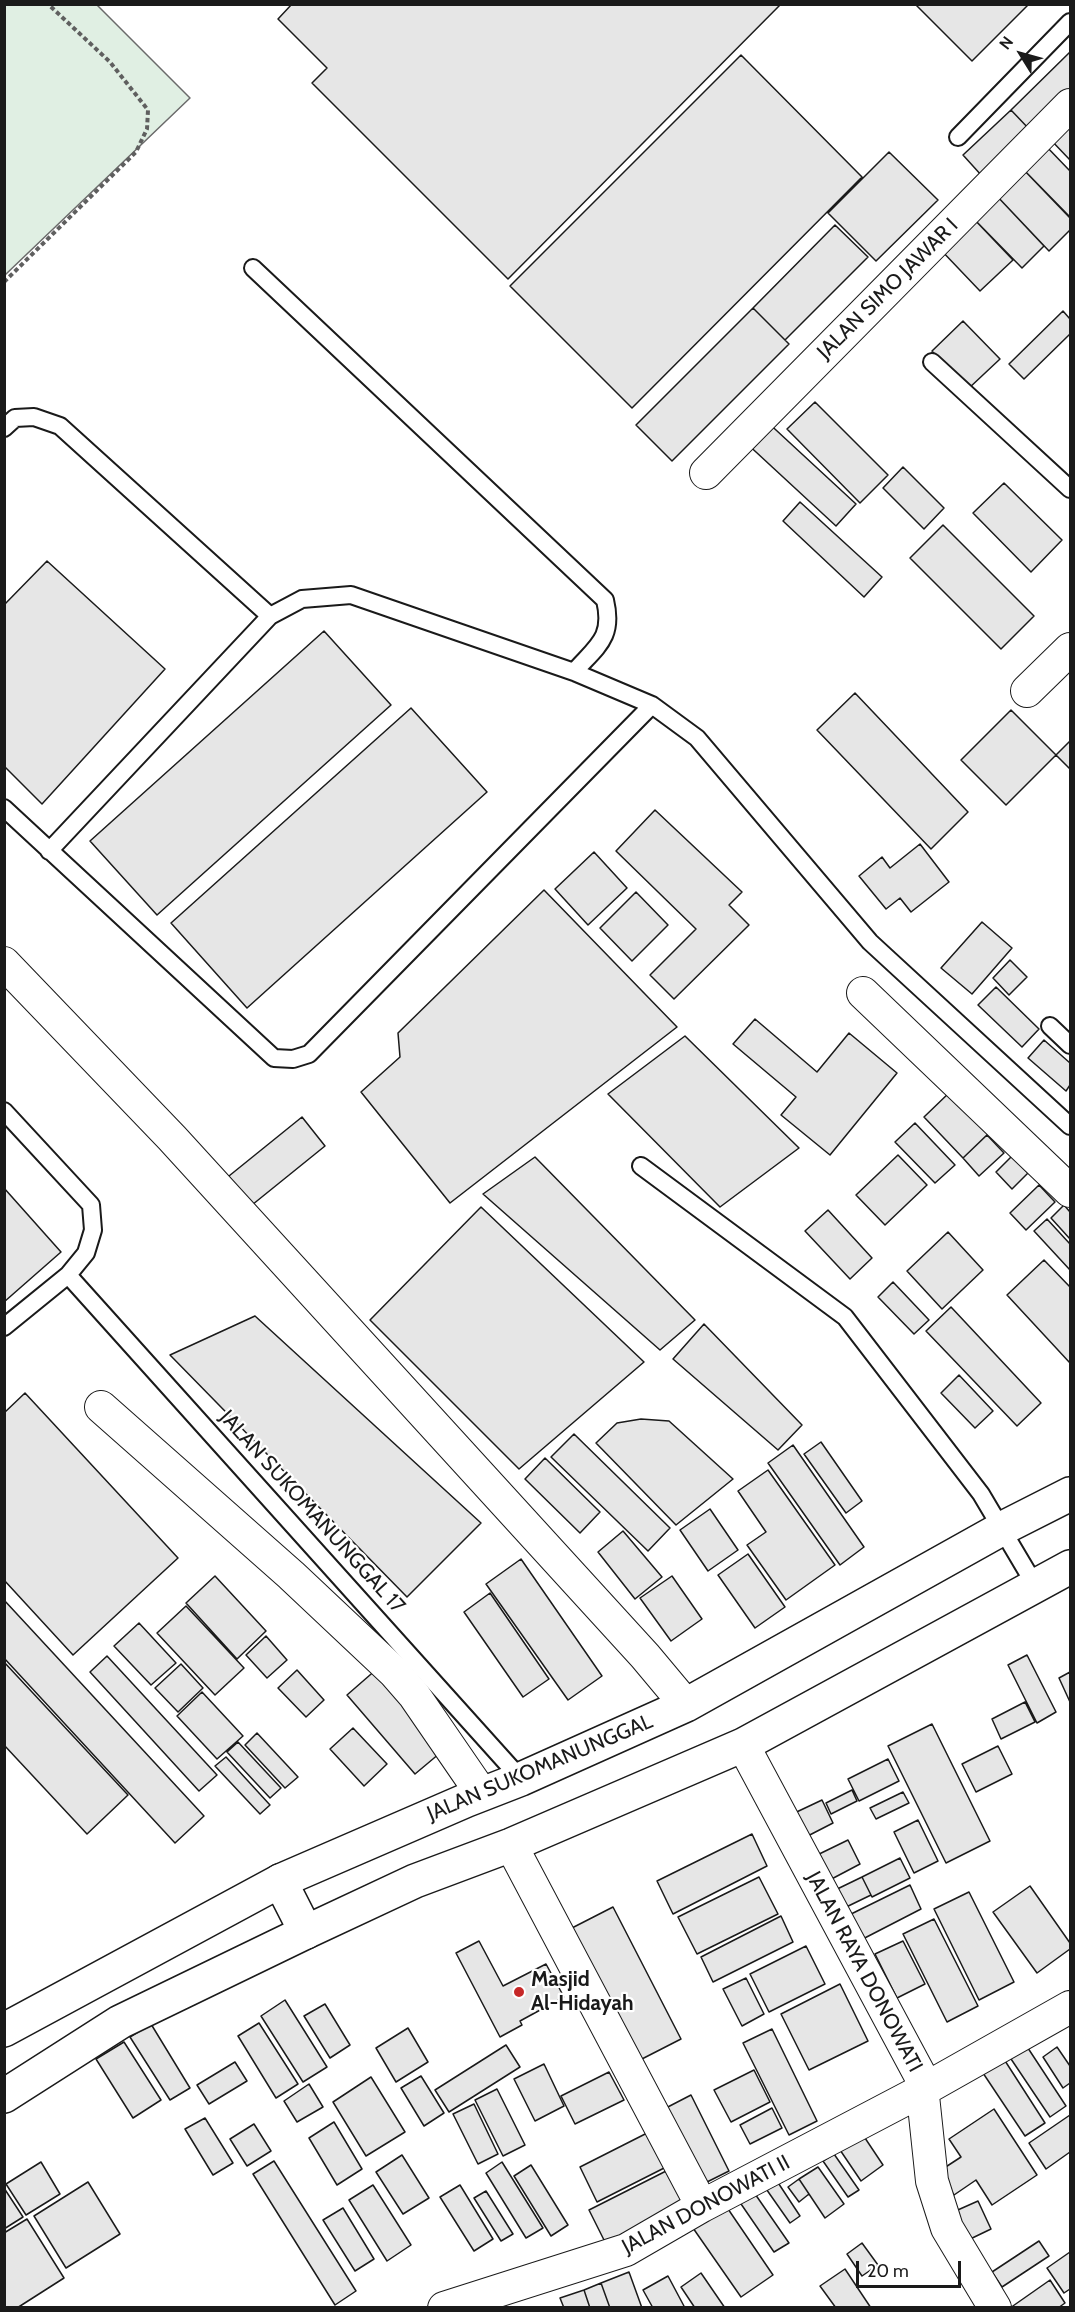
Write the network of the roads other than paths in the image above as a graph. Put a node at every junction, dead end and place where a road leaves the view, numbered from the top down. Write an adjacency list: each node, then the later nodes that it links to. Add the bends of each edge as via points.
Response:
1 (1071, 22): 3 (lane)
2 (1071, 105): 7 (street, JALAN SIMO JAWAR I)
3 (958, 137)
4 (253, 268): 11 (lane, via 604,600 609,616 606,635)
5 (932, 362): 8 (lane)
6 (4, 428): 9 (lane, via 15,418 34,417 60,426)
7 (706, 473)
8 (1071, 489)
9 (270, 616): 11 (lane, via 302,598 351,595); 15 (lane)
10 (1071, 649): 12 (street)
11 (574, 672): 13 (lane)
12 (1027, 691)
13 (652, 705): 15 (lane, via 309,1054 293,1059 274,1058); 21 (lane, via 697,738 870,942)
14 (4, 808): 15 (lane)
15 (48, 851)
16 (4, 963): 31 (street, via 172,1138)
17 (863, 993): 23 (street)
18 (1050, 1026): 19 (lane)
19 (1071, 1045)
20 (4, 1111): 24 (lane, via 91,1205 93,1230 86,1253)
21 (1071, 1126)
22 (641, 1166): 28 (lane, via 845,1317)
23 (1071, 1191)
24 (68, 1275): 25 (lane); 33 (lane, JALAN SUKOMANUNGGAL 17)
25 (4, 1327)
26 (101, 1407): 34 (street, via 394,1672)
27 (1071, 1494): 28 (main road, JALAN SUKOMANUNGGAL)
28 (1003, 1528): 30 (lane); 31 (main road, JALAN SUKOMANUNGGAL)
29 (1071, 1567): 30 (main road)
30 (1035, 1585): 32 (main road)
31 (686, 1705): 33 (main road, JALAN SUKOMANUNGGAL)
32 (743, 1745): 35 (main road); 40 (street, JALAN RAYA DONOWATI, via 921,2077)
33 (521, 1779): 34 (main road, JALAN SUKOMANUNGGAL)
34 (482, 1794): 36 (main road, JALAN SUKOMANUNGGAL)
35 (511, 1845): 37 (main road, via 415,1881); 42 (street)
36 (280, 1881): 37 (main road); 39 (main road, JALAN SUKOMANUNGGAL)
37 (306, 1932): 41 (main road, via 120,2022)
38 (1071, 2007): 40 (street, JALAN DONOWATI II)
39 (4, 2031)
40 (923, 2090): 42 (street, JALAN DONOWATI II); 44 (street, JALAN RAYA DONOWATI, via 932,2181 947,2228)
41 (4, 2096)
42 (702, 2206): 43 (street, JALAN DONOWATI II, via 626,2250)
43 (444, 2307)
44 (995, 2307)

